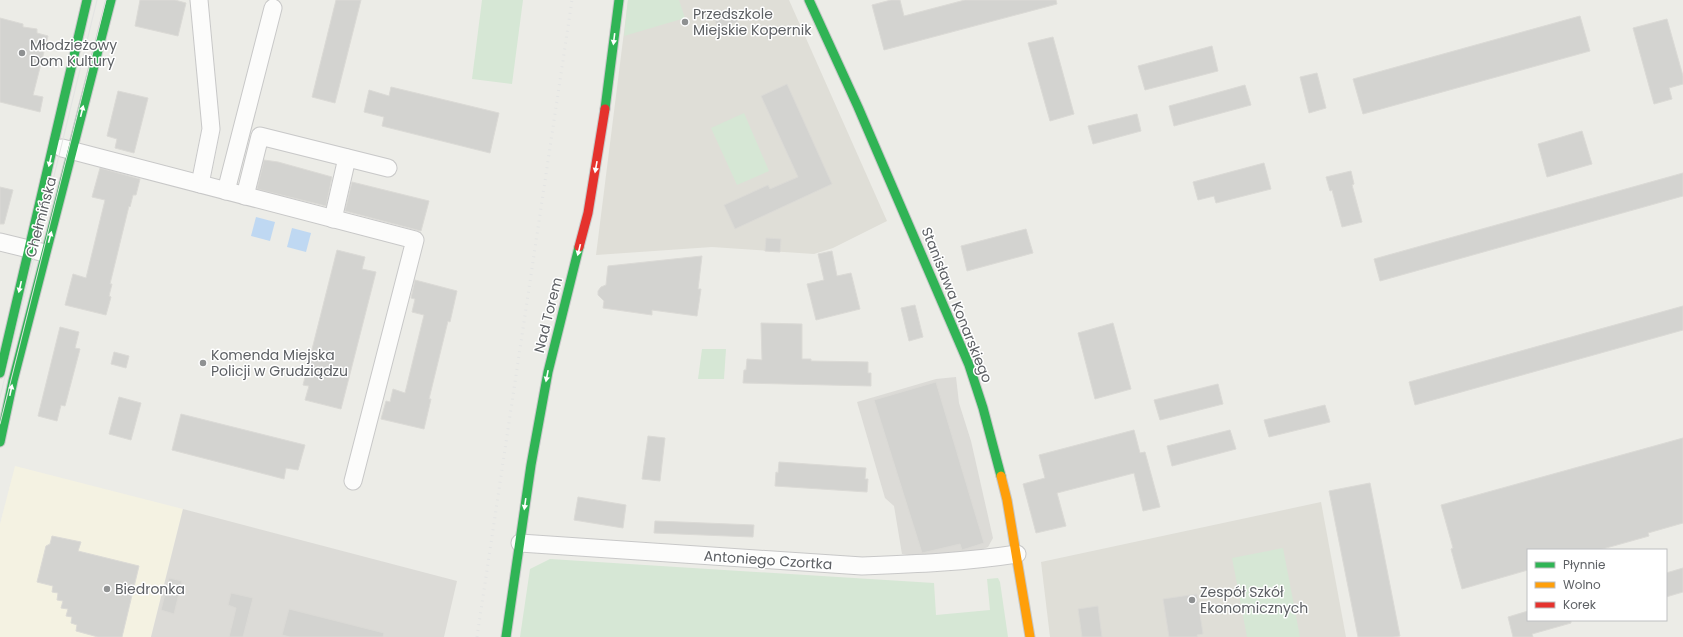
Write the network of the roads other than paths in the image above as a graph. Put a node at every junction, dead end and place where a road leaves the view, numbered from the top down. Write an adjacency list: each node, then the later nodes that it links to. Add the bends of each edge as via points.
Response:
1 (87, 0): 7 (street, Chełmińska)
2 (111, 0): 8 (street, Chełmińska, one-way to 2)
3 (199, 0): 11 (street, via 211,130)
4 (619, 0): 20 (street, Nad Torem, one-way to 20, via 602,136 588,212 548,372)
5 (809, 0): 21 (street, Stanisława Konarskiego, via 862,114 969,365 996,451)
6 (273, 8): 12 (street)
7 (54, 146): 8 (street); 16 (street, Chełmińska, one-way to 16)
8 (73, 150): 11 (street); 16 (street, Chełmińska, one-way to 8)
9 (347, 158): 10 (street); 13 (street, via 260,136); 14 (street)
10 (388, 168)
11 (200, 184): 12 (street)
12 (226, 191): 13 (street)
13 (245, 196): 14 (street)
14 (333, 219): 19 (street, via 415,240)
15 (0, 242): 16 (street)
16 (37, 251): 17 (street, Chełmińska, one-way to 17); 18 (street, Chełmińska, one-way to 16)
17 (0, 373)
18 (0, 442)
19 (354, 482)
20 (520, 543): 21 (street, Antoniego Czortka, via 862,566 918,564); 22 (street, Nad Torem)
21 (1017, 554): 23 (street, Stanisława Konarskiego)
22 (506, 637)
23 (1030, 637)

